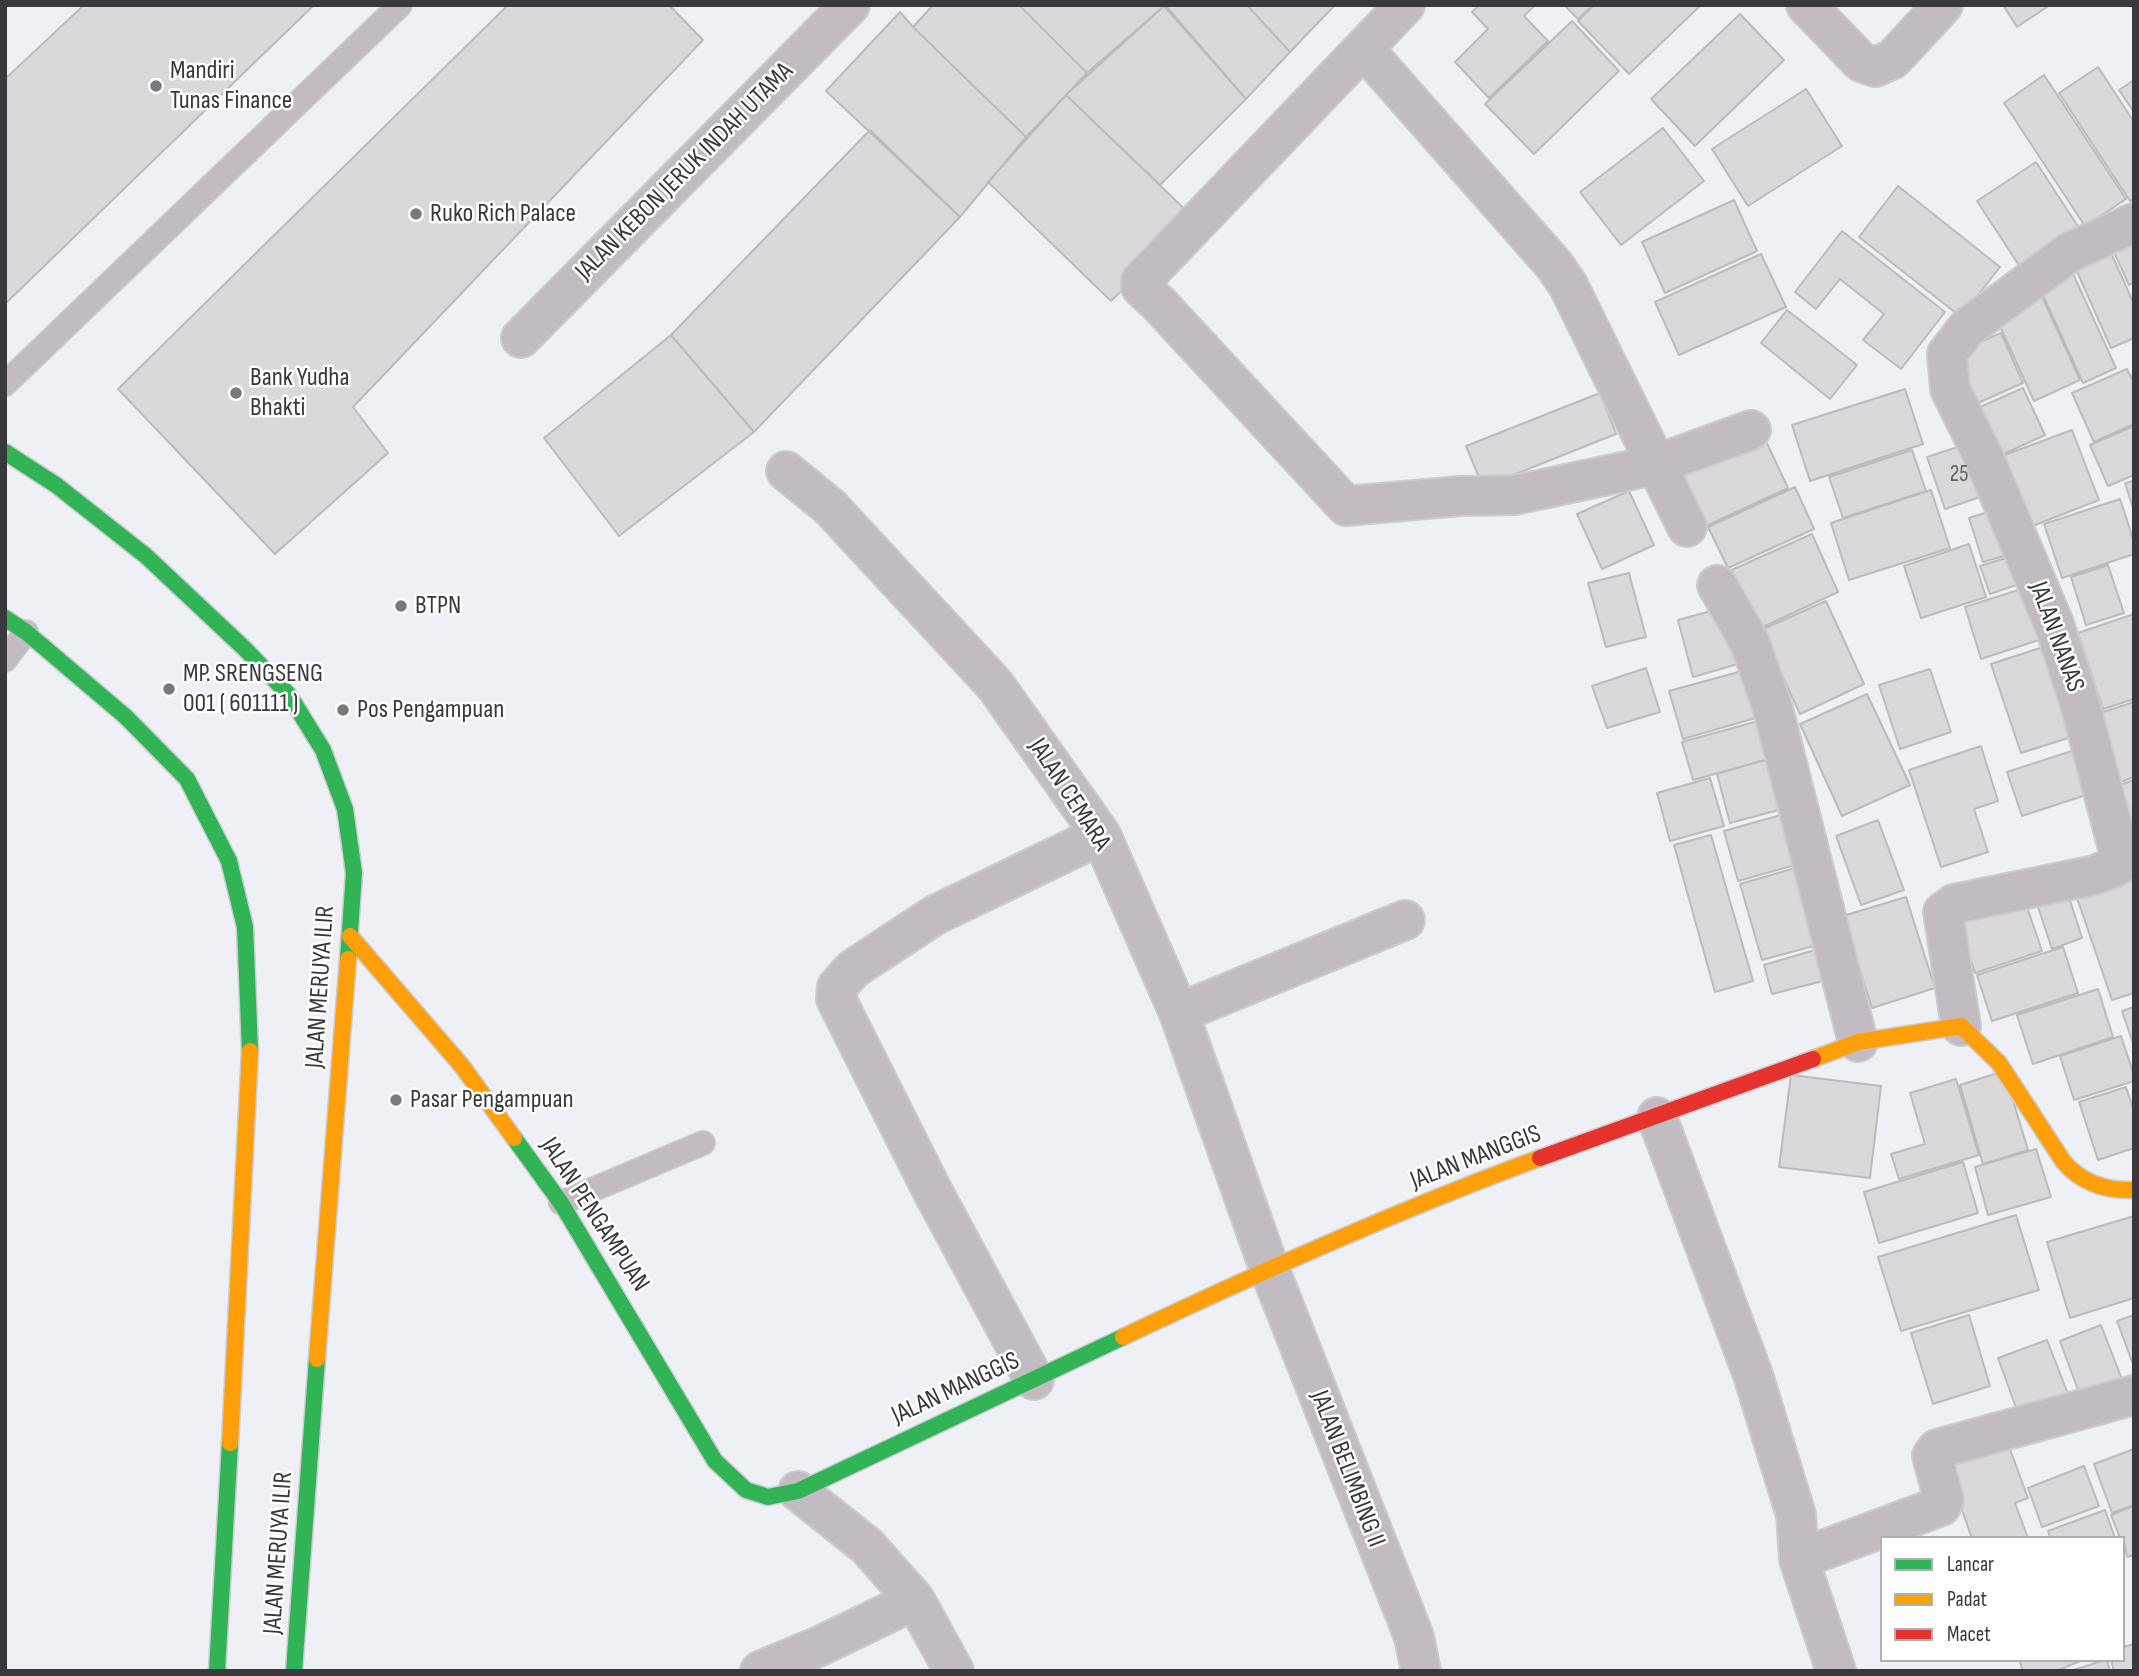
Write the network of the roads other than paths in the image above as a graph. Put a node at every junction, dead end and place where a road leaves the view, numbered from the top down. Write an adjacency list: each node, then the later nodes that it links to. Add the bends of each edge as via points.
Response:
1 (400, 5): 9 (lane)
2 (850, 5): 8 (street, JALAN KEBON JERUK INDAH UTAMA)
3 (1405, 5): 6 (street)
4 (1806, 5): 5 (street, via 1861,62 1875,66 1893,59)
5 (1943, 5)
6 (1364, 49): 12 (street, via 1568,285); 12 (street, via 1141,281 1141,287 1346,506 1515,495)
7 (2134, 223): 23 (street, JALAN NANAS, via 2070,252 1967,328 1947,354 1950,389 2054,624 2119,852 2117,866 2095,875 1954,904 1943,912)
8 (521, 338)
9 (5, 384)
10 (1751, 430): 12 (street)
11 (5, 452): 21 (main road, JALAN MERUYA ILIR, via 146,556 289,695 323,750 345,809 354,873)
12 (1655, 465): 14 (street)
13 (786, 471): 19 (street, JALAN CEMARA, via 830,508 995,685)
14 (1687, 527)
15 (1717, 585): 24 (street, via 1750,643 1769,699)
16 (5, 618): 17 (main road, JALAN MERUYA ILIR)
17 (26, 632): 18 (lane); 36 (main road, JALAN MERUYA ILIR, via 126,717 187,779 229,861 245,927 251,1066)
18 (5, 660)
19 (1101, 835): 22 (street, JALAN CEMARA); 30 (street, via 935,915 853,970 837,987 835,999)
20 (1405, 920): 22 (street)
21 (350, 936): 28 (main road, JALAN PENGAMPUAN, via 462,1066); 37 (main road, JALAN MERUYA ILIR)
22 (1178, 1013): 29 (street, JALAN CEMARA)
23 (1961, 1026): 24 (main road, JALAN MANGGIS); 27 (main road, via 1996,1058 2066,1165 2090,1183 2115,1191)
24 (1858, 1042): 25 (main road, JALAN MANGGIS)
25 (1657, 1117): 29 (main road, JALAN MANGGIS, via 1481,1180); 33 (street, via 1753,1375 1796,1515)
26 (703, 1143): 28 (lane)
27 (2134, 1190)
28 (561, 1203): 32 (main road, JALAN PENGAMPUAN, via 715,1461 746,1490 768,1497)
29 (1269, 1268): 30 (main road, JALAN MANGGIS); 40 (street, JALAN BELIMBING II, via 1414,1637)
30 (1034, 1380): 32 (main road, JALAN MANGGIS)
31 (2134, 1395): 33 (street, via 1937,1449 1932,1455 1944,1500 1941,1506)
32 (798, 1490): 34 (street, via 867,1546)
33 (1799, 1559): 41 (street)
34 (915, 1600): 35 (street); 39 (street)
35 (825, 1658): 38 (street)
36 (217, 1671)
37 (294, 1671)
38 (760, 1671)
39 (954, 1671)
40 (1421, 1671)
41 (1836, 1671)

